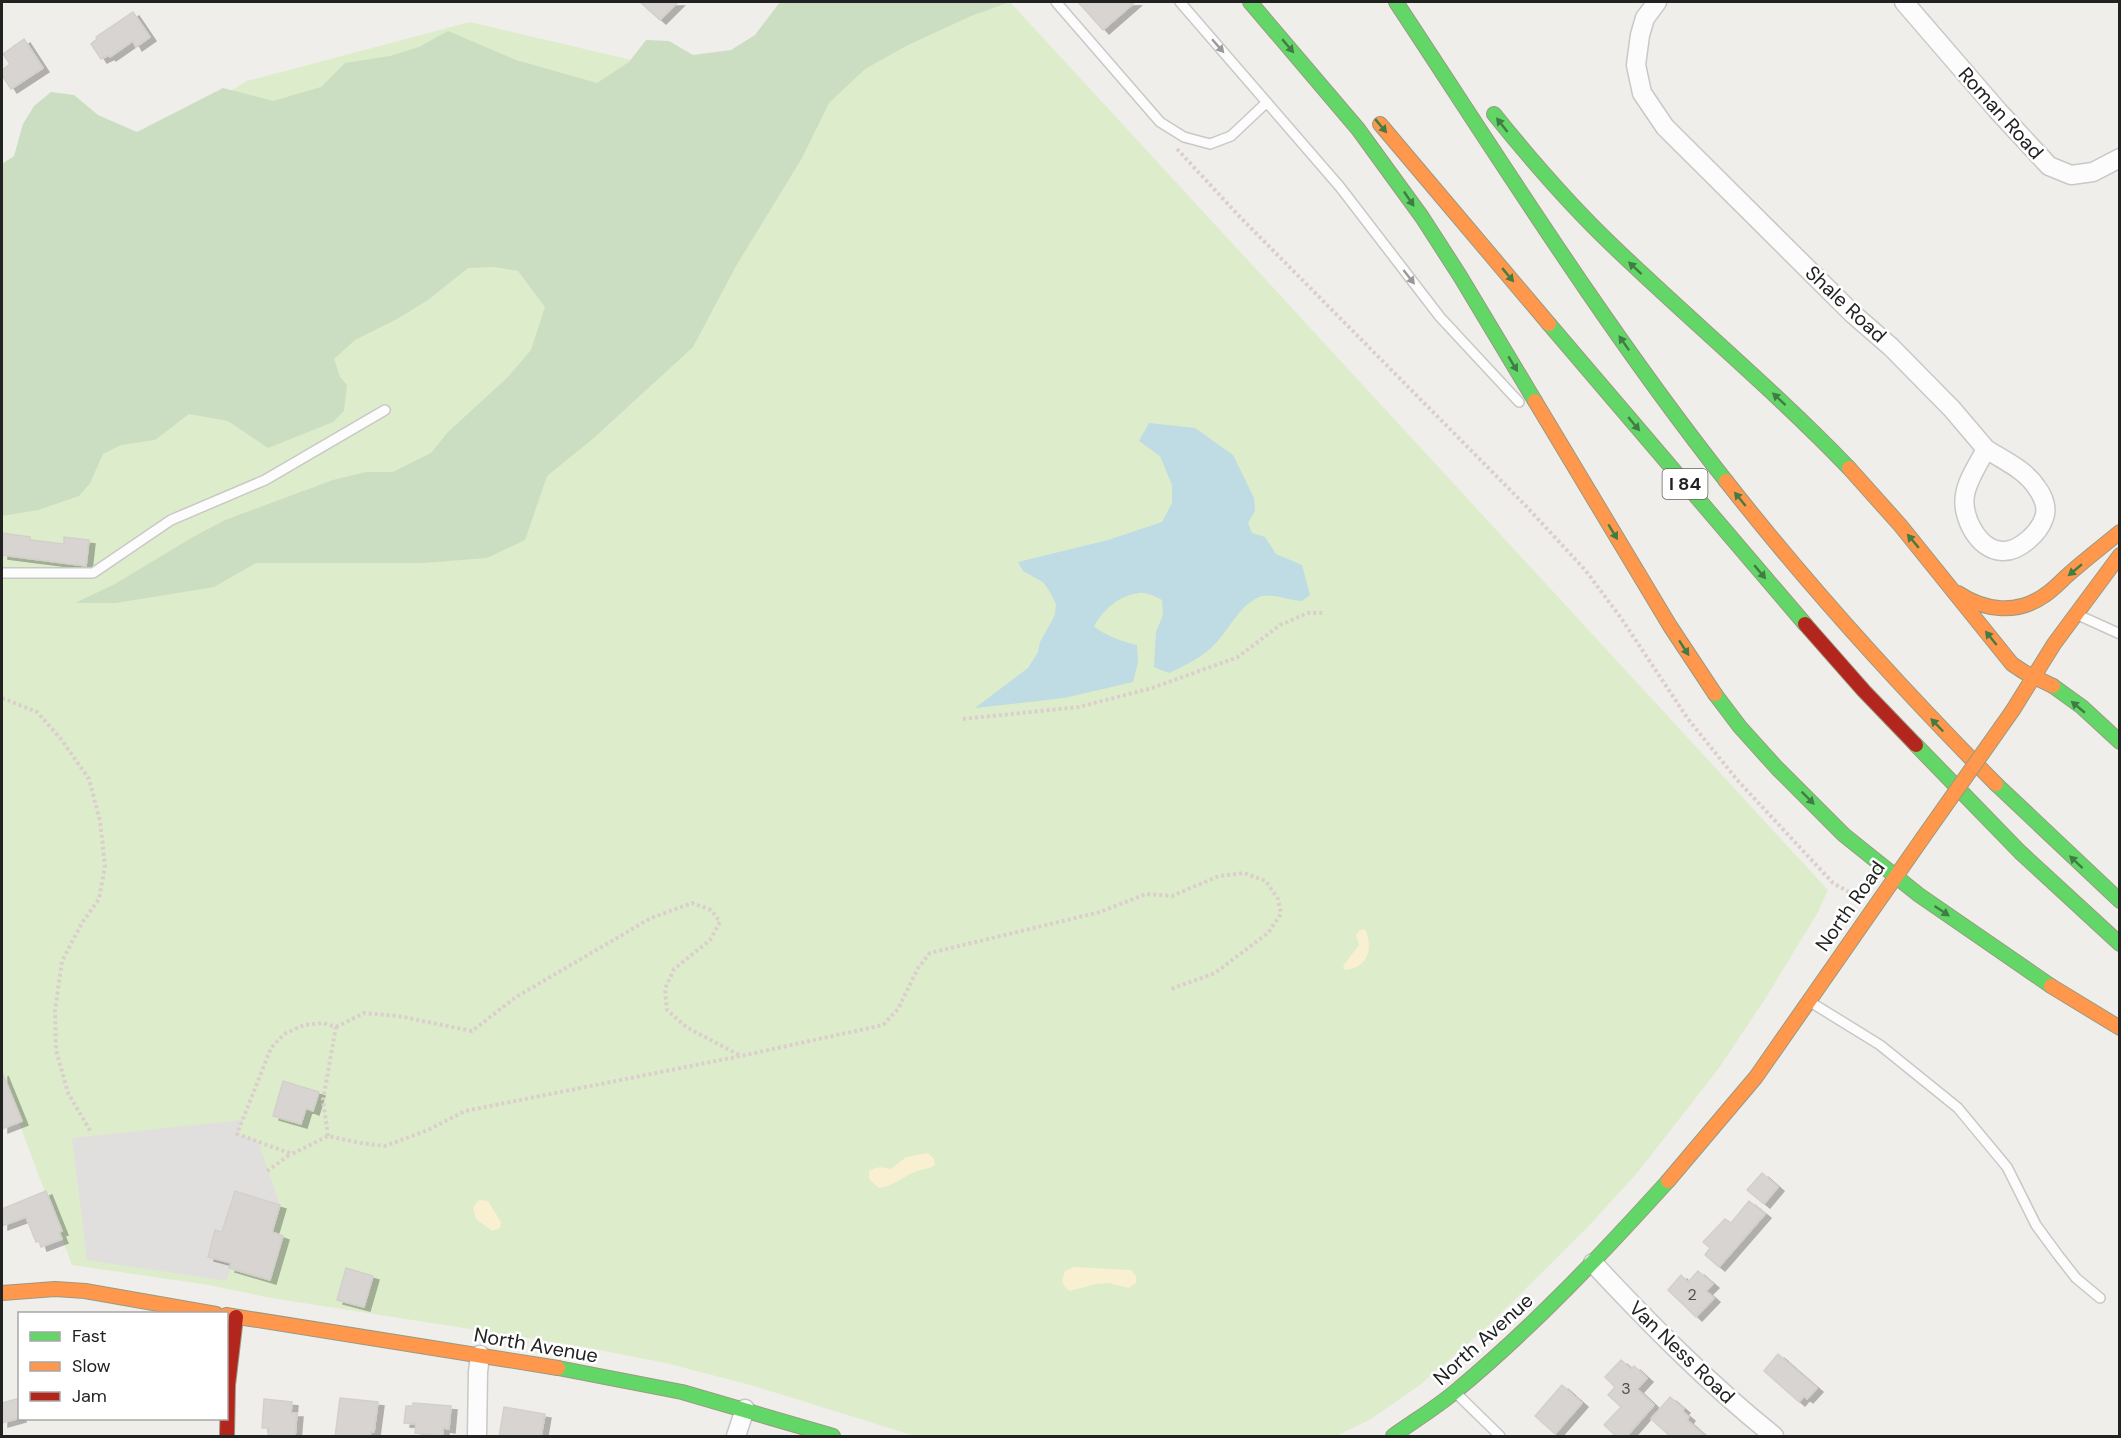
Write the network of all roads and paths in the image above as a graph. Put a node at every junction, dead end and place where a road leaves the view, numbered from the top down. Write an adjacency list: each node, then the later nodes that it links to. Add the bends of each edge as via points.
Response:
1 (1056, 2): 8 (lane, via 1160,122 1184,137 1210,144 1231,136)
2 (1180, 2): 8 (lane, one-way to 8)
3 (1250, 2): 15 (main road, one-way to 15, via 1358,129 1402,188 1460,276)
4 (1396, 2): 30 (main road, I 84, one-way to 4, via 1925,713 1825,603 1761,525 1600,310)
5 (1657, 2): 16 (street, Shale Road, via 1645,18 1636,65 1641,93 1665,127 1891,347)
6 (1904, 2): 11 (street, Roman Road, via 2049,166 2071,176 2093,172)
7 (1484, 101): 20 (main road, one-way to 7, via 1829,447 1593,227 1539,170)
8 (1267, 102): 12 (lane, one-way to 12, via 1340,187 1440,317)
9 (1368, 110): 31 (main road, I 84, one-way to 31, via 1857,683 2013,844)
10 (1171, 142): 29 (path, via 1586,571 1688,719 1738,782)
11 (2120, 158)
12 (1524, 408)
13 (385, 410): 19 (lane, via 265,480 171,520 93,573)
14 (1532, 416): 15 (lane)
15 (1562, 447): 28 (main road, one-way to 28, via 1670,626 1734,719 1844,835)
16 (1986, 449): 16 (street, Shale Road, via 2026,474 2044,502 2045,517 2033,535 2017,548 2002,551 1990,547 1969,526 1965,493)
17 (2120, 532): 20 (main road, one-way to 20, via 2048,593 2020,607 1987,608 1970,602)
18 (2120, 555): 22 (main road, North Road)
19 (2, 573)
20 (1950, 586): 24 (main road, one-way to 20, via 2012,664)
21 (1325, 613): 26 (path, via 1308,613 1280,625 1238,657 1152,688 1079,707)
22 (2076, 614): 23 (lane); 24 (main road, North Road)
23 (2120, 634)
24 (2033, 679): 27 (main road, one-way to 24, via 2064,694); 28 (main road, North Road, bridge)
25 (2, 698): 37 (path, via 37,712 61,739 89,779 100,821 105,866 99,899 62,961 55,1011 56,1050 68,1094)
26 (963, 719)
27 (2120, 742)
28 (1894, 877): 33 (main road, North Road); 35 (main road, one-way to 35, via 2040,979)
29 (1833, 883)
30 (2120, 902)
31 (2120, 944)
32 (1171, 989): 36 (path, via 1215,973 1268,933 1281,914 1278,899 1266,881 1244,873 1219,876 1172,896 1146,894 1100,912 930,953 898,1009 883,1025)
33 (1807, 1000): 41 (main road, North Road, via 1756,1077 1720,1122); 43 (lane, via 1880,1045 1958,1108 2007,1167 2036,1225 2058,1255 2076,1278)
34 (336, 1027): 36 (path, via 364,1013 472,1031 516,997 603,945 651,918 692,903 711,910 720,922 710,940 674,969 665,989 667,1010 686,1027); 38 (path, via 322,1100); 39 (path, via 323,1023 304,1025 284,1034 271,1048 237,1134)
35 (2120, 1028)
36 (741, 1056): 38 (path, via 465,1111 385,1146)
37 (91, 1132)
38 (328, 1136): 39 (path)
39 (292, 1154): 40 (path)
40 (267, 1171)
41 (1593, 1263): 48 (main road, North Avenue); 57 (street, Van Ness Road, via 1659,1332)
42 (2, 1293): 44 (main road, via 85,1291)
43 (2100, 1298)
44 (205, 1312)
45 (231, 1316): 46 (main road, North Avenue); 47 (main road)
46 (480, 1355): 49 (main road, North Avenue, via 631,1381); 52 (street)
47 (228, 1385)
48 (1455, 1392): 55 (main road, North Avenue); 56 (lane)
49 (745, 1408): 53 (street); 54 (main road, North Avenue)
50 (227, 1420): 51 (main road)
51 (227, 1437)
52 (477, 1437)
53 (736, 1437)
54 (833, 1437)
55 (1393, 1437)
56 (1500, 1437)
57 (1774, 1437)

